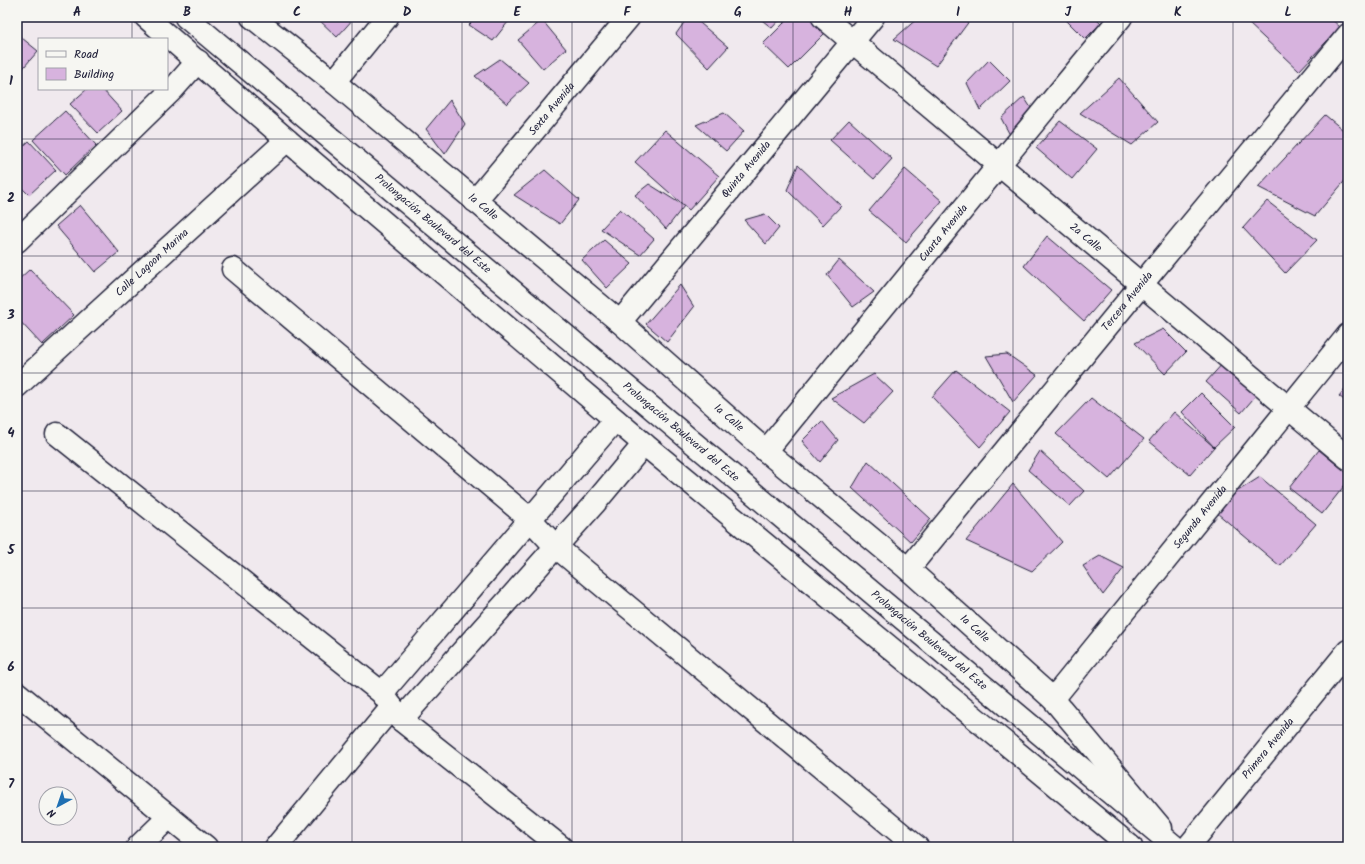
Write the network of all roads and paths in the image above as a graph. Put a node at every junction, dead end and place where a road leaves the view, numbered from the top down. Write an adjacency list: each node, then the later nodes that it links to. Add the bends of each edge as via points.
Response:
1 (146, 17): 11 (street)
2 (186, 17): 42 (street, Prolongación Boulevard del Este)
3 (252, 17): 12 (street, 1a Calle)
4 (387, 17): 12 (street)
5 (629, 17): 15 (street, Sexta Avenida)
6 (823, 17): 10 (street, 2a Calle)
7 (873, 17): 10 (street, Quinta Avenida)
8 (1121, 17): 14 (street, Cuarta Avenida)
9 (1348, 35): 18 (street, Tercera Avenida)
10 (852, 42): 14 (street, 2a Calle); 19 (street, Quinta Avenida)
11 (198, 62): 13 (street); 16 (street)
12 (334, 82): 15 (street, 1a Calle)
13 (287, 140): 21 (street, Calle Lagoon Marina); 23 (street)
14 (998, 165): 18 (street, 2a Calle); 26 (street, Cuarta Avenida)
15 (475, 201): 19 (street, 1a Calle)
16 (17, 241)
17 (233, 269): 28 (street)
18 (1141, 285): 22 (street, 2a Calle); 30 (street, Tercera Avenida)
19 (620, 322): 26 (street, 1a Calle)
20 (1348, 335): 22 (street, Segunda Avenida)
21 (17, 386)
22 (1288, 408): 27 (street, 2a Calle); 33 (street, Segunda Avenida)
23 (615, 420): 25 (street); 28 (street)
24 (57, 434): 34 (street)
25 (644, 444): 29 (street); 41 (street)
26 (766, 451): 30 (street, 1a Calle)
27 (1348, 458)
28 (530, 519): 29 (street); 34 (street)
29 (556, 546): 34 (street); 40 (street)
30 (908, 569): 33 (street, 1a Calle)
31 (1348, 651): 43 (street, Primera Avenida)
32 (17, 693): 35 (street)
33 (1053, 700): 42 (street, 1a Calle)
34 (392, 707): 38 (street); 39 (street)
35 (169, 817): 36 (street); 37 (street)
36 (138, 847)
37 (206, 847)
38 (276, 847)
39 (561, 847)
40 (917, 847)
41 (1131, 847)
42 (1176, 847)
43 (1188, 847)

